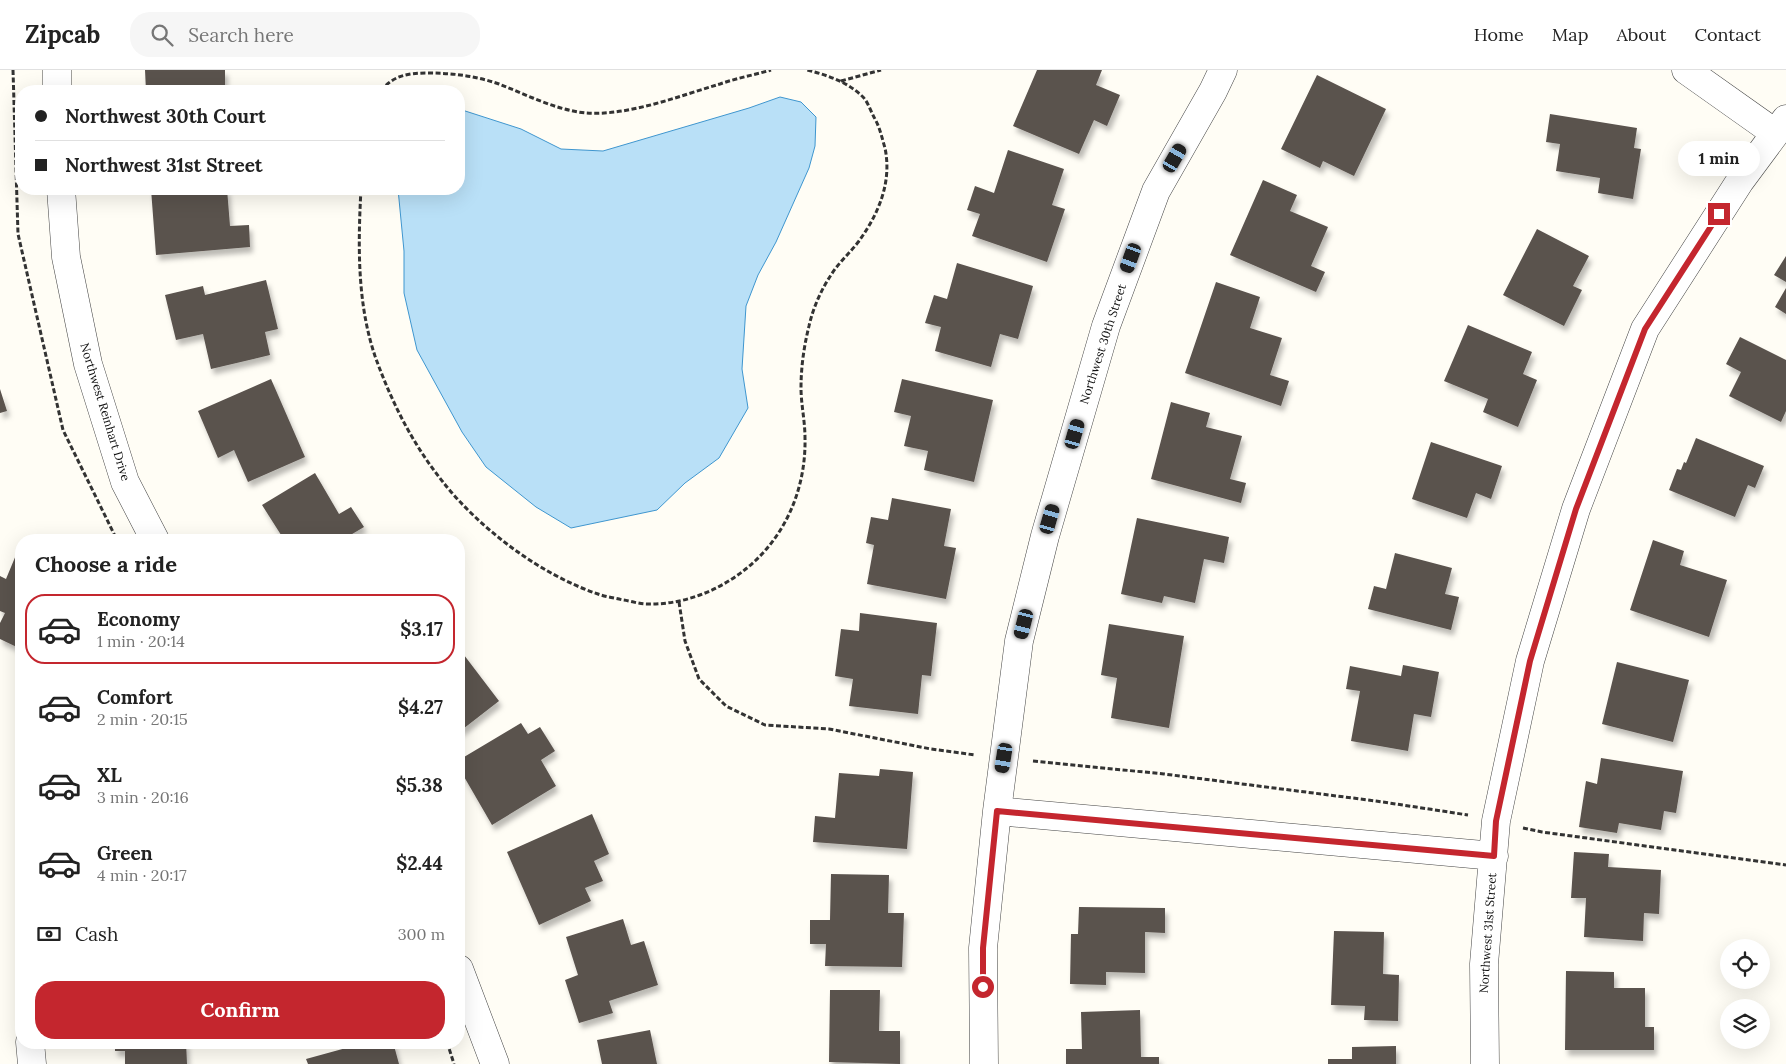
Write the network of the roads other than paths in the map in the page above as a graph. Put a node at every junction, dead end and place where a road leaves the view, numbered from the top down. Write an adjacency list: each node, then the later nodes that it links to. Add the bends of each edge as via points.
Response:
1 (57, 70): 4 (street)
2 (1223, 70): 8 (street, Northwest 30th Street, via 1156,191 1106,326 1045,536 1022,632)
3 (1686, 70): 5 (street)
4 (58, 85)
5 (1780, 126): 9 (street, Northwest 31st Street, via 1740,181 1645,329 1576,509 1530,661 1496,821)
6 (61, 195): 7 (street, Northwest Reinhart Drive, via 66,257 88,364 125,482)
7 (152, 534)
8 (997, 811): 9 (street); 14 (street, Northwest 30th Street, via 983,948)
9 (1494, 856): 15 (street, Northwest 31st Street, via 1484,964)
10 (465, 985): 13 (street)
11 (31, 1049): 12 (street)
12 (32, 1064)
13 (495, 1064)
14 (984, 1064)
15 (1485, 1064)

